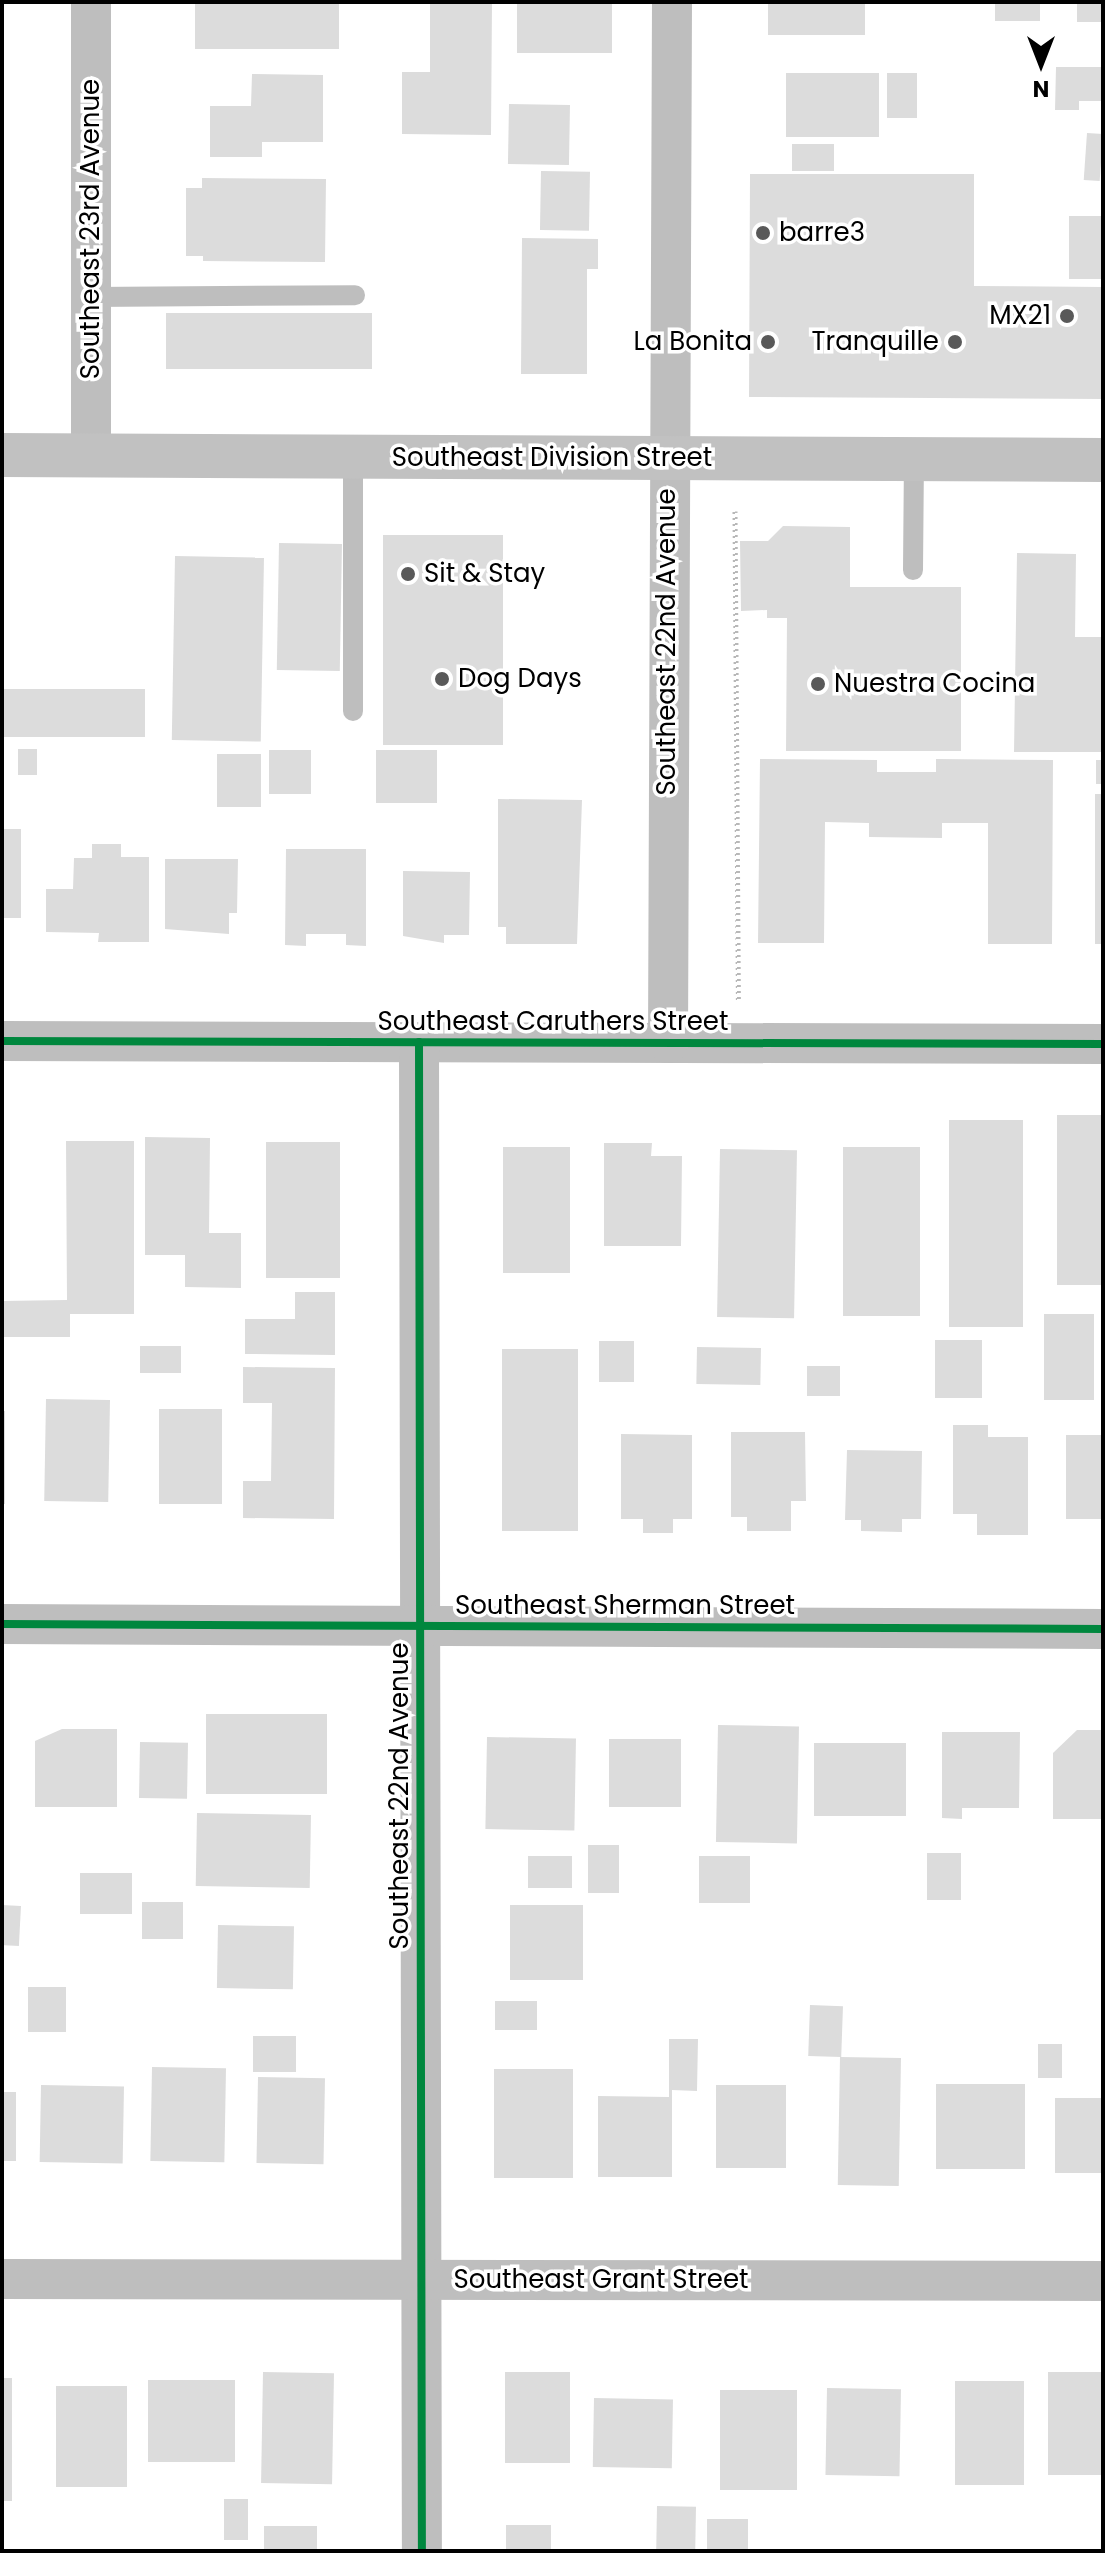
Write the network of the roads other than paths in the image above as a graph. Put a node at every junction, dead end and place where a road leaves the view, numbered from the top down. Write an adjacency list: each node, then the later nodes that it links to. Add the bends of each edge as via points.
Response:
1 (91, 2): 4 (street, Southeast 23rd Avenue)
2 (672, 2): 8 (street, Southeast 22nd Avenue)
3 (355, 295): 4 (lane)
4 (91, 297): 6 (street, Southeast 23rd Avenue)
5 (2, 455): 6 (main road, Southeast Division Street)
6 (91, 455): 7 (main road, Southeast Division Street)
7 (353, 457): 8 (main road, Southeast Division Street); 12 (lane)
8 (667, 459): 9 (main road, Southeast Division Street); 15 (street, Southeast 22nd Avenue)
9 (914, 460): 10 (main road, Southeast Division Street); 11 (lane)
10 (1103, 460)
11 (913, 570)
12 (353, 711)
13 (2, 1041): 14 (street, Southeast Caruthers Street)
14 (419, 1042): 15 (street, Southeast Caruthers Street); 18 (street, Southeast 22nd Avenue)
15 (668, 1043): 16 (street, Southeast Caruthers Street)
16 (1103, 1044)
17 (2, 1624): 18 (street, Southeast Sherman Street)
18 (420, 1626): 19 (street, Southeast Sherman Street); 21 (street, Southeast 22nd Avenue)
19 (1103, 1629)
20 (2, 2279): 21 (street, Southeast Grant Street)
21 (421, 2279): 22 (street, Southeast Grant Street); 23 (street, Southeast 22nd Avenue)
22 (1103, 2281)
23 (422, 2551)

